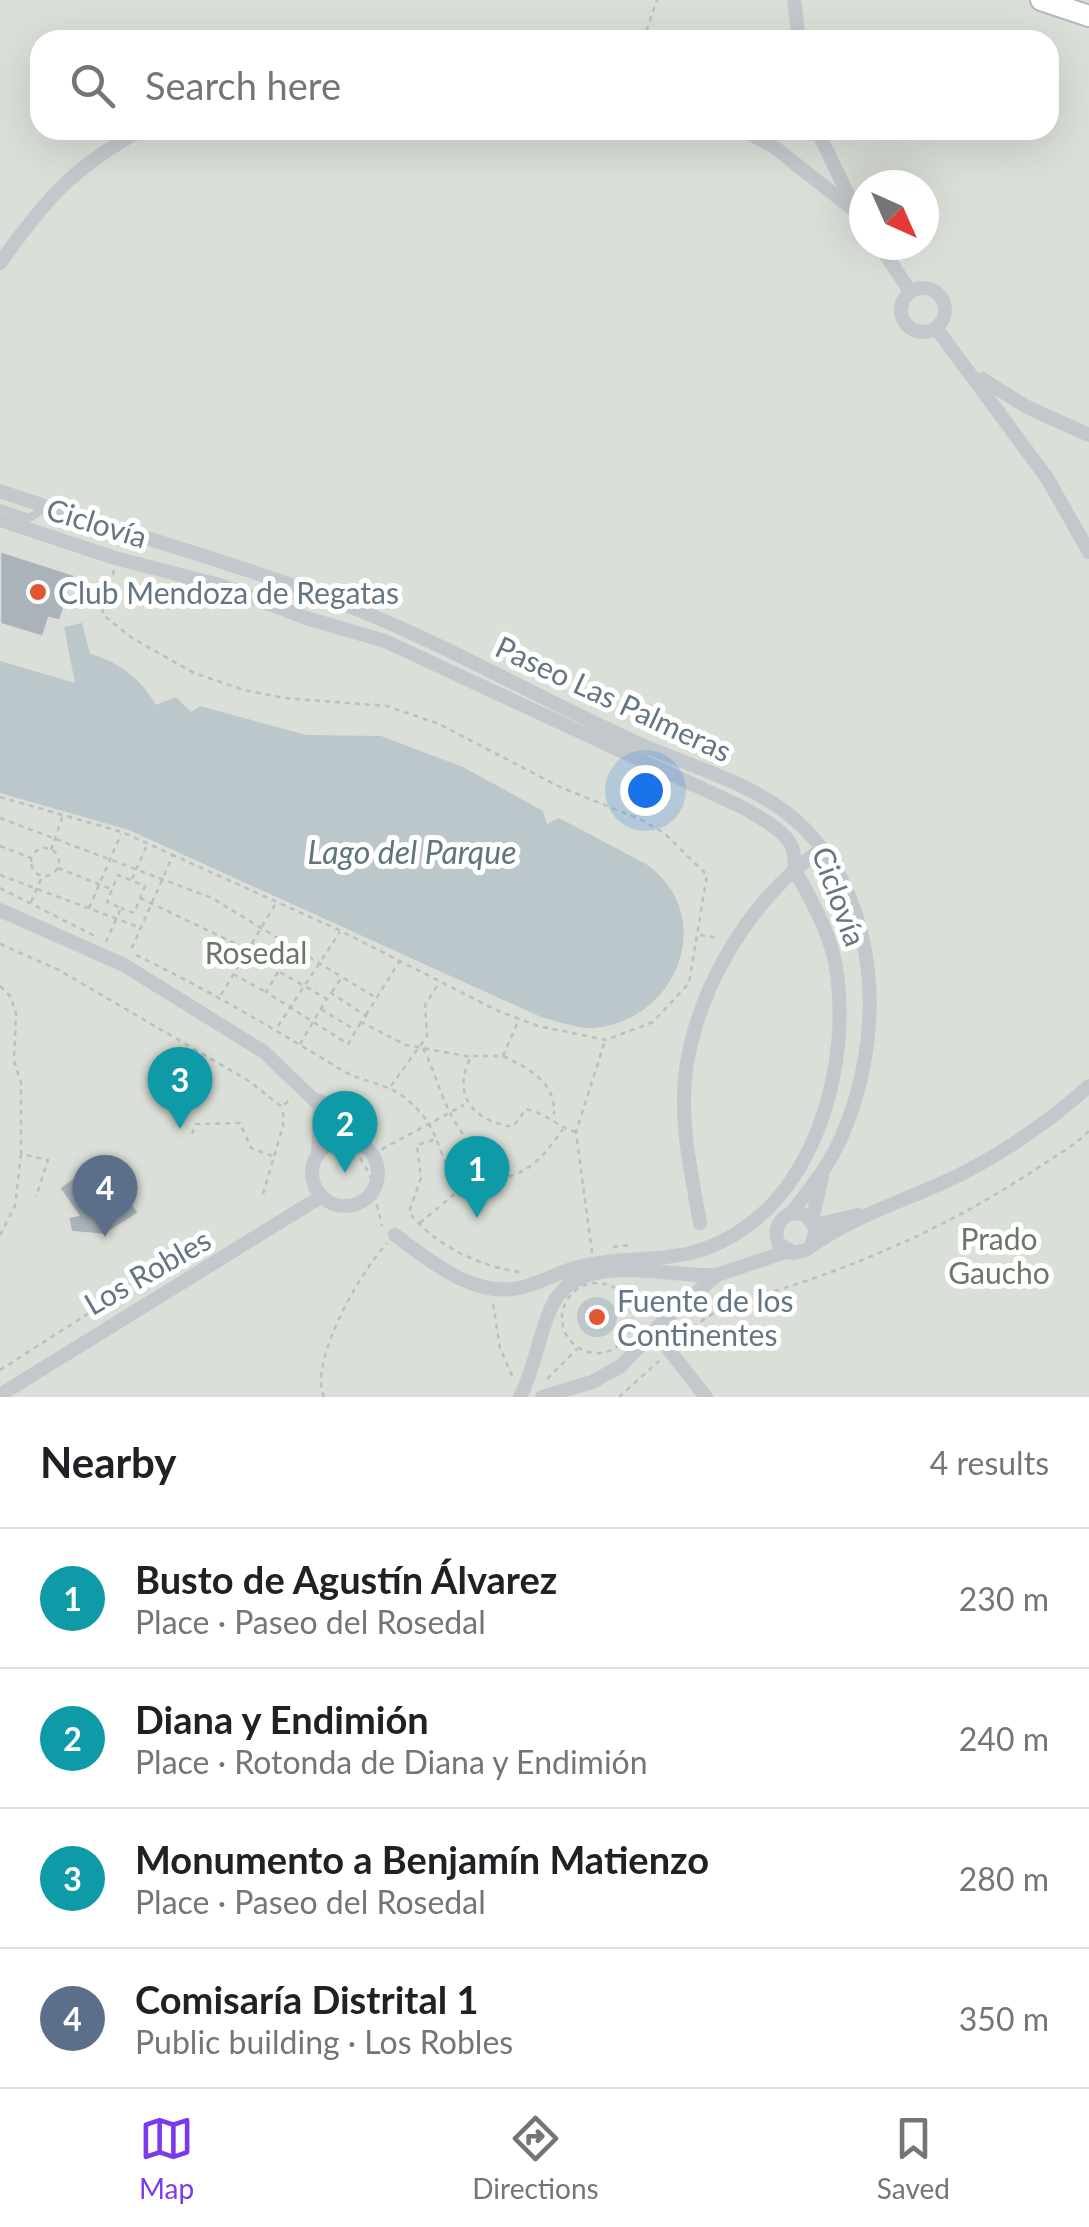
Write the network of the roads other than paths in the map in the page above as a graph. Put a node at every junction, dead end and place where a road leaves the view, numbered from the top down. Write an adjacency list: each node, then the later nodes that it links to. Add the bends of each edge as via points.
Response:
1 (794, 0): 4 (street)
2 (1041, 0): 3 (street)
3 (1089, 16)
4 (798, 30)
5 (122, 140): 11 (street, via 89,158 40,206)
6 (762, 140): 9 (street)
7 (822, 140): 8 (street)
8 (849, 195)
9 (849, 208)
10 (889, 260): 12 (street)
11 (0, 264)
12 (910, 291): 13 (street, via 900,309 905,322 923,332); 13 (street, via 925,287 944,300 945,315)
13 (936, 328): 14 (street)
14 (973, 373): 15 (street); 20 (street)
15 (1089, 435)
16 (0, 491): 18 (street, Paseo Las Palmeras)
17 (0, 508): 18 (lane, via 29,518)
18 (44, 509): 21 (street, Paseo Las Palmeras, via 318,594 405,631 761,798 799,823)
19 (0, 520): 22 (street, via 385,641 746,809 792,847)
20 (1089, 552)
21 (822, 849): 22 (street); 28 (street, Paseo Las Palmeras, via 851,904 872,998 860,1084)
22 (794, 868): 32 (street, via 736,941 694,1038 684,1099); 35 (street, via 818,912 837,971 840,1010 834,1077 804,1162 770,1207 728,1237 672,1259 592,1264 518,1289 477,1287)
23 (0, 910): 25 (street, via 124,965 264,1052)
24 (1089, 1086): 30 (street, via 1024,1138)
25 (320, 1101): 26 (street); 27 (street)
26 (351, 1141): 27 (street, via 331,1143); 29 (street, via 373,1154 373,1190 351,1205)
27 (318, 1156): 29 (street, via 313,1176)
28 (822, 1172): 31 (street); 33 (street)
29 (322, 1196): 42 (street, Los Robles)
30 (878, 1211): 33 (street); 36 (street)
31 (791, 1213): 33 (street); 34 (street)
32 (700, 1223)
33 (813, 1223): 36 (street)
34 (776, 1233): 37 (street); 38 (street)
35 (393, 1237)
36 (811, 1246): 37 (street)
37 (788, 1252): 38 (street)
38 (749, 1261): 39 (street)
39 (717, 1275): 41 (street, via 622,1366 592,1382); 43 (street, via 592,1272 560,1293 550,1310)
40 (669, 1350): 44 (street)
41 (542, 1391)
42 (0, 1395)
43 (521, 1396)
44 (706, 1397)

